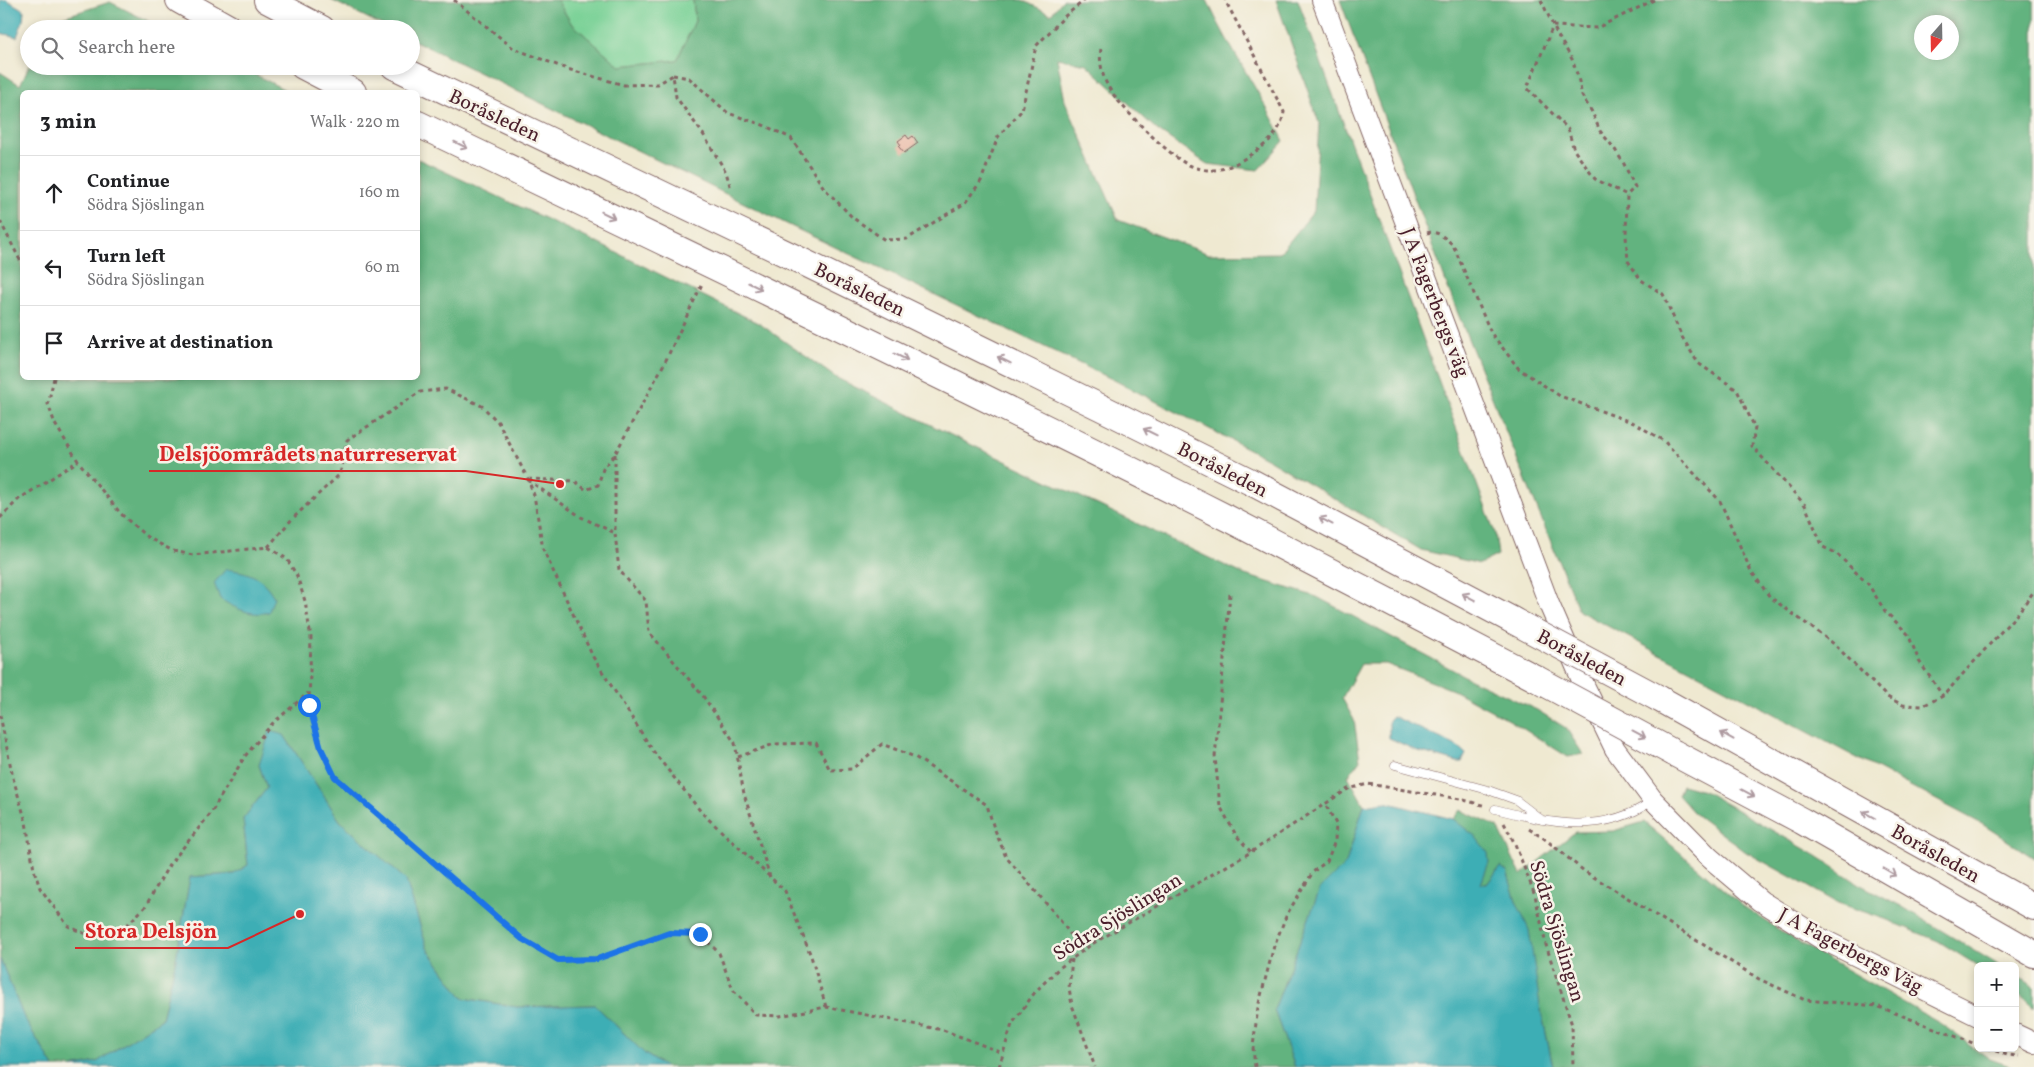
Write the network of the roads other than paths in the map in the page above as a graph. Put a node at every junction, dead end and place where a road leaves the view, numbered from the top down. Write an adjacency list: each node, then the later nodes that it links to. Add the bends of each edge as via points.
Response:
1 (179, 0): 4 (highway)
2 (267, 0): 5 (highway)
3 (1322, 0): 10 (street, J A Fagerbergs väg)
4 (215, 20)
5 (305, 20)
6 (320, 75): 8 (highway)
7 (413, 75): 15 (highway, Boråsleden, one-way to 7, bridge, via 1658,698 1251,482 802,261)
8 (349, 90)
9 (420, 125): 16 (highway, Boråsleden, one-way to 16, bridge, via 1232,521 1802,821)
10 (1549, 604): 12 (street, J A Fagerbergs Väg, via 1616,749)
11 (1395, 765): 14 (lane, via 1516,800)
12 (1653, 800): 14 (lane, via 1641,809 1602,823); 17 (street, J A Fagerbergs Väg, via 1710,858 1761,900 1820,938)
13 (1496, 809): 14 (lane)
14 (1544, 821)
15 (2034, 907)
16 (2034, 954)
17 (1974, 1014)
18 (2019, 1039): 19 (street)
19 (2028, 1050)

